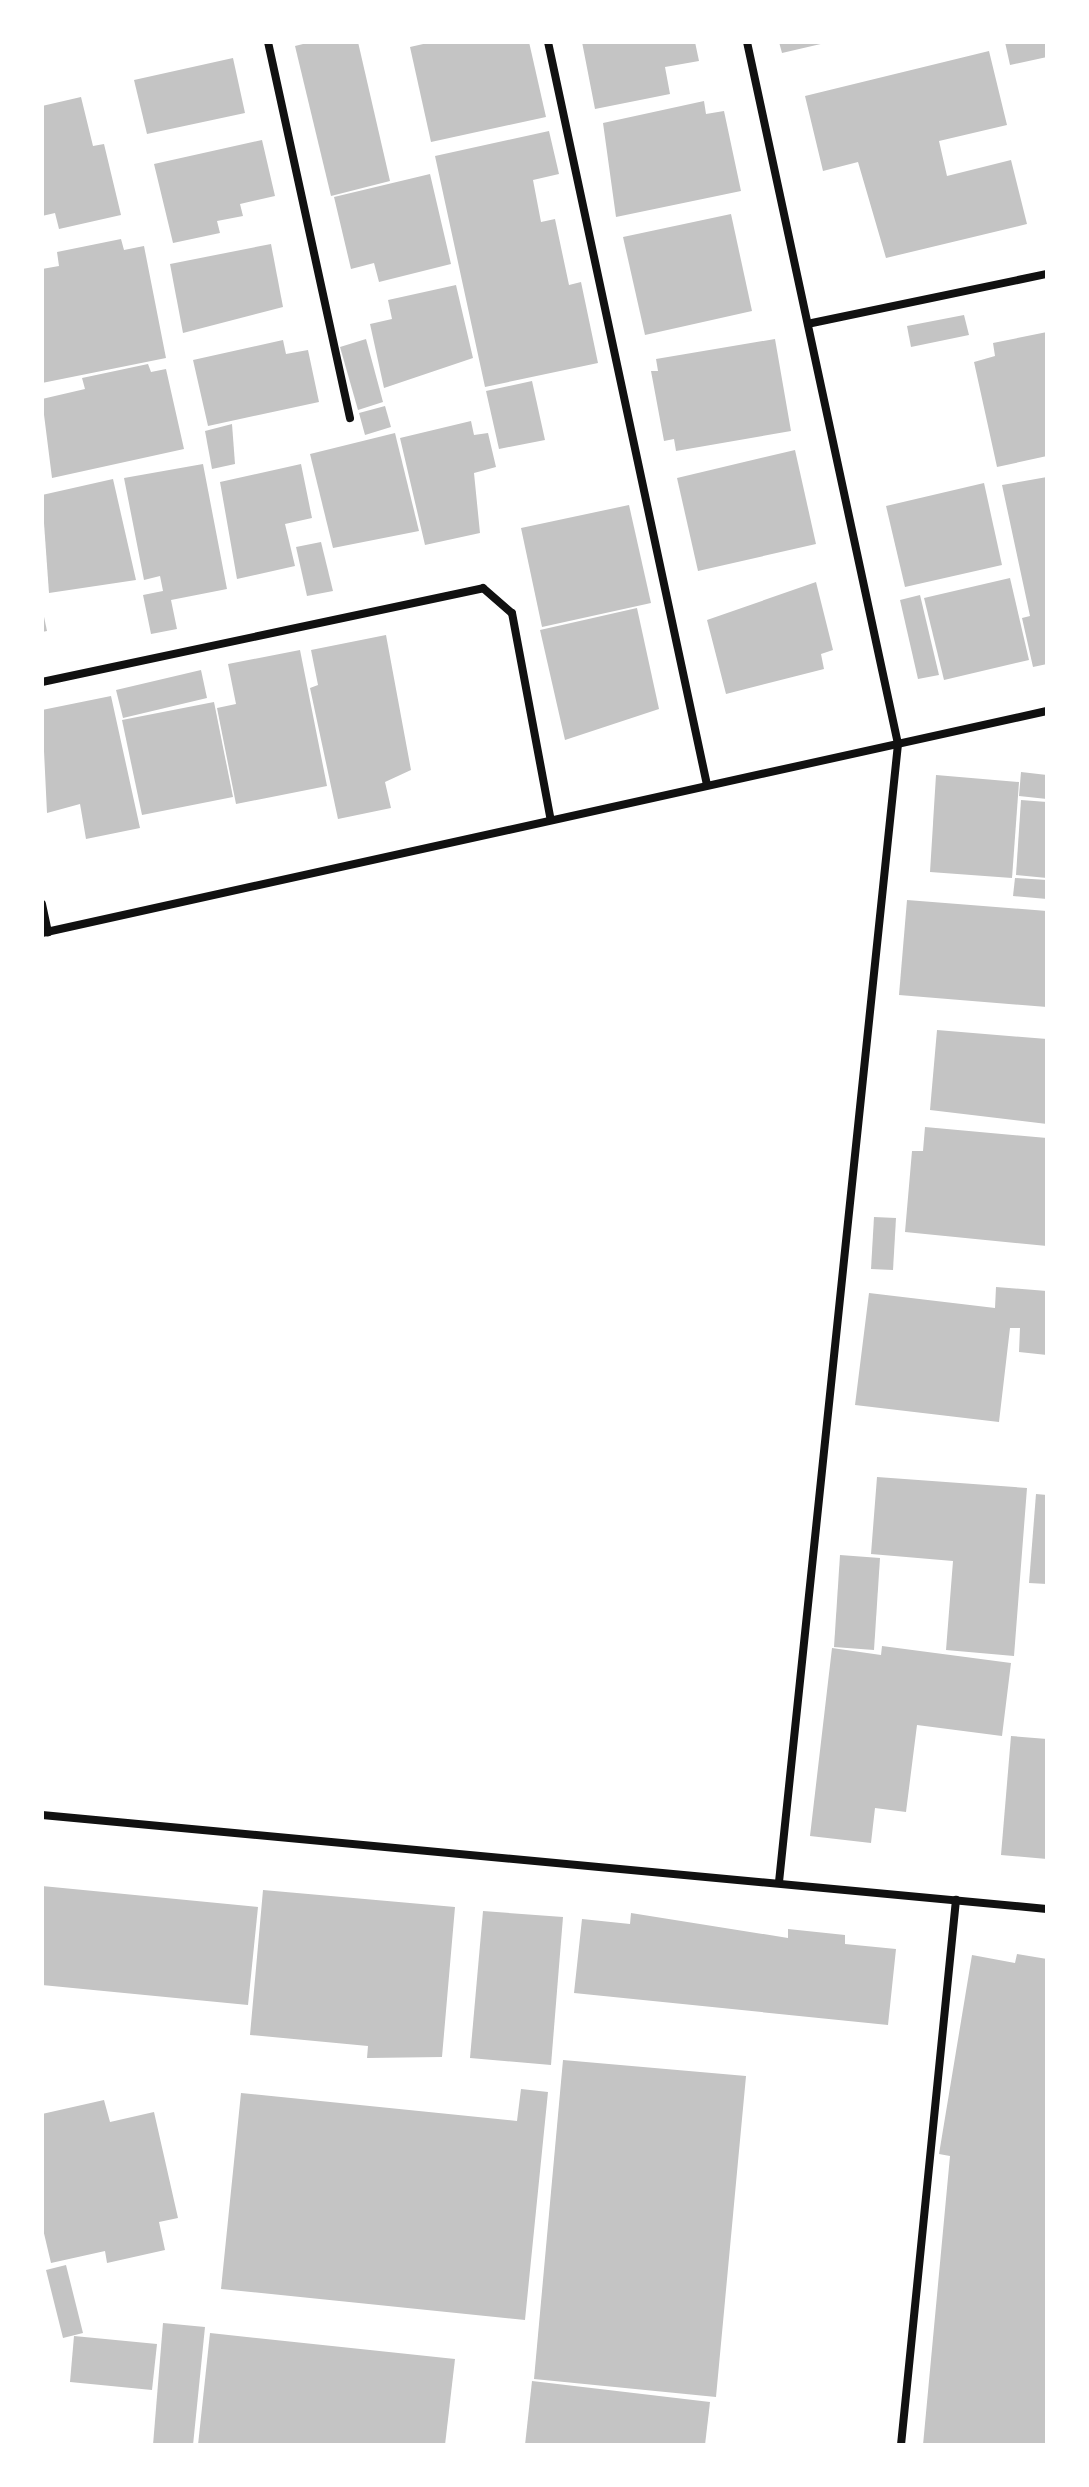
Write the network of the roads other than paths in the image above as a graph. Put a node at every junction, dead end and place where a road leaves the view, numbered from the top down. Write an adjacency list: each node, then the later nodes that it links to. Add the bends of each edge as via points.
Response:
1 (268, 42): 6 (street)
2 (548, 42): 10 (street)
3 (747, 42): 5 (street)
4 (1047, 274): 5 (street)
5 (812, 323): 9 (street)
6 (350, 418)
7 (42, 682): 11 (street, via 483,588 512,613)
8 (1047, 711): 9 (street)
9 (898, 744): 10 (street); 15 (street)
10 (707, 785): 11 (street)
11 (550, 817): 13 (street)
12 (42, 904): 13 (street)
13 (45, 932)
14 (42, 1815): 15 (street)
15 (779, 1881): 16 (street)
16 (956, 1900): 17 (street); 18 (street)
17 (1047, 1909)
18 (901, 2445)

